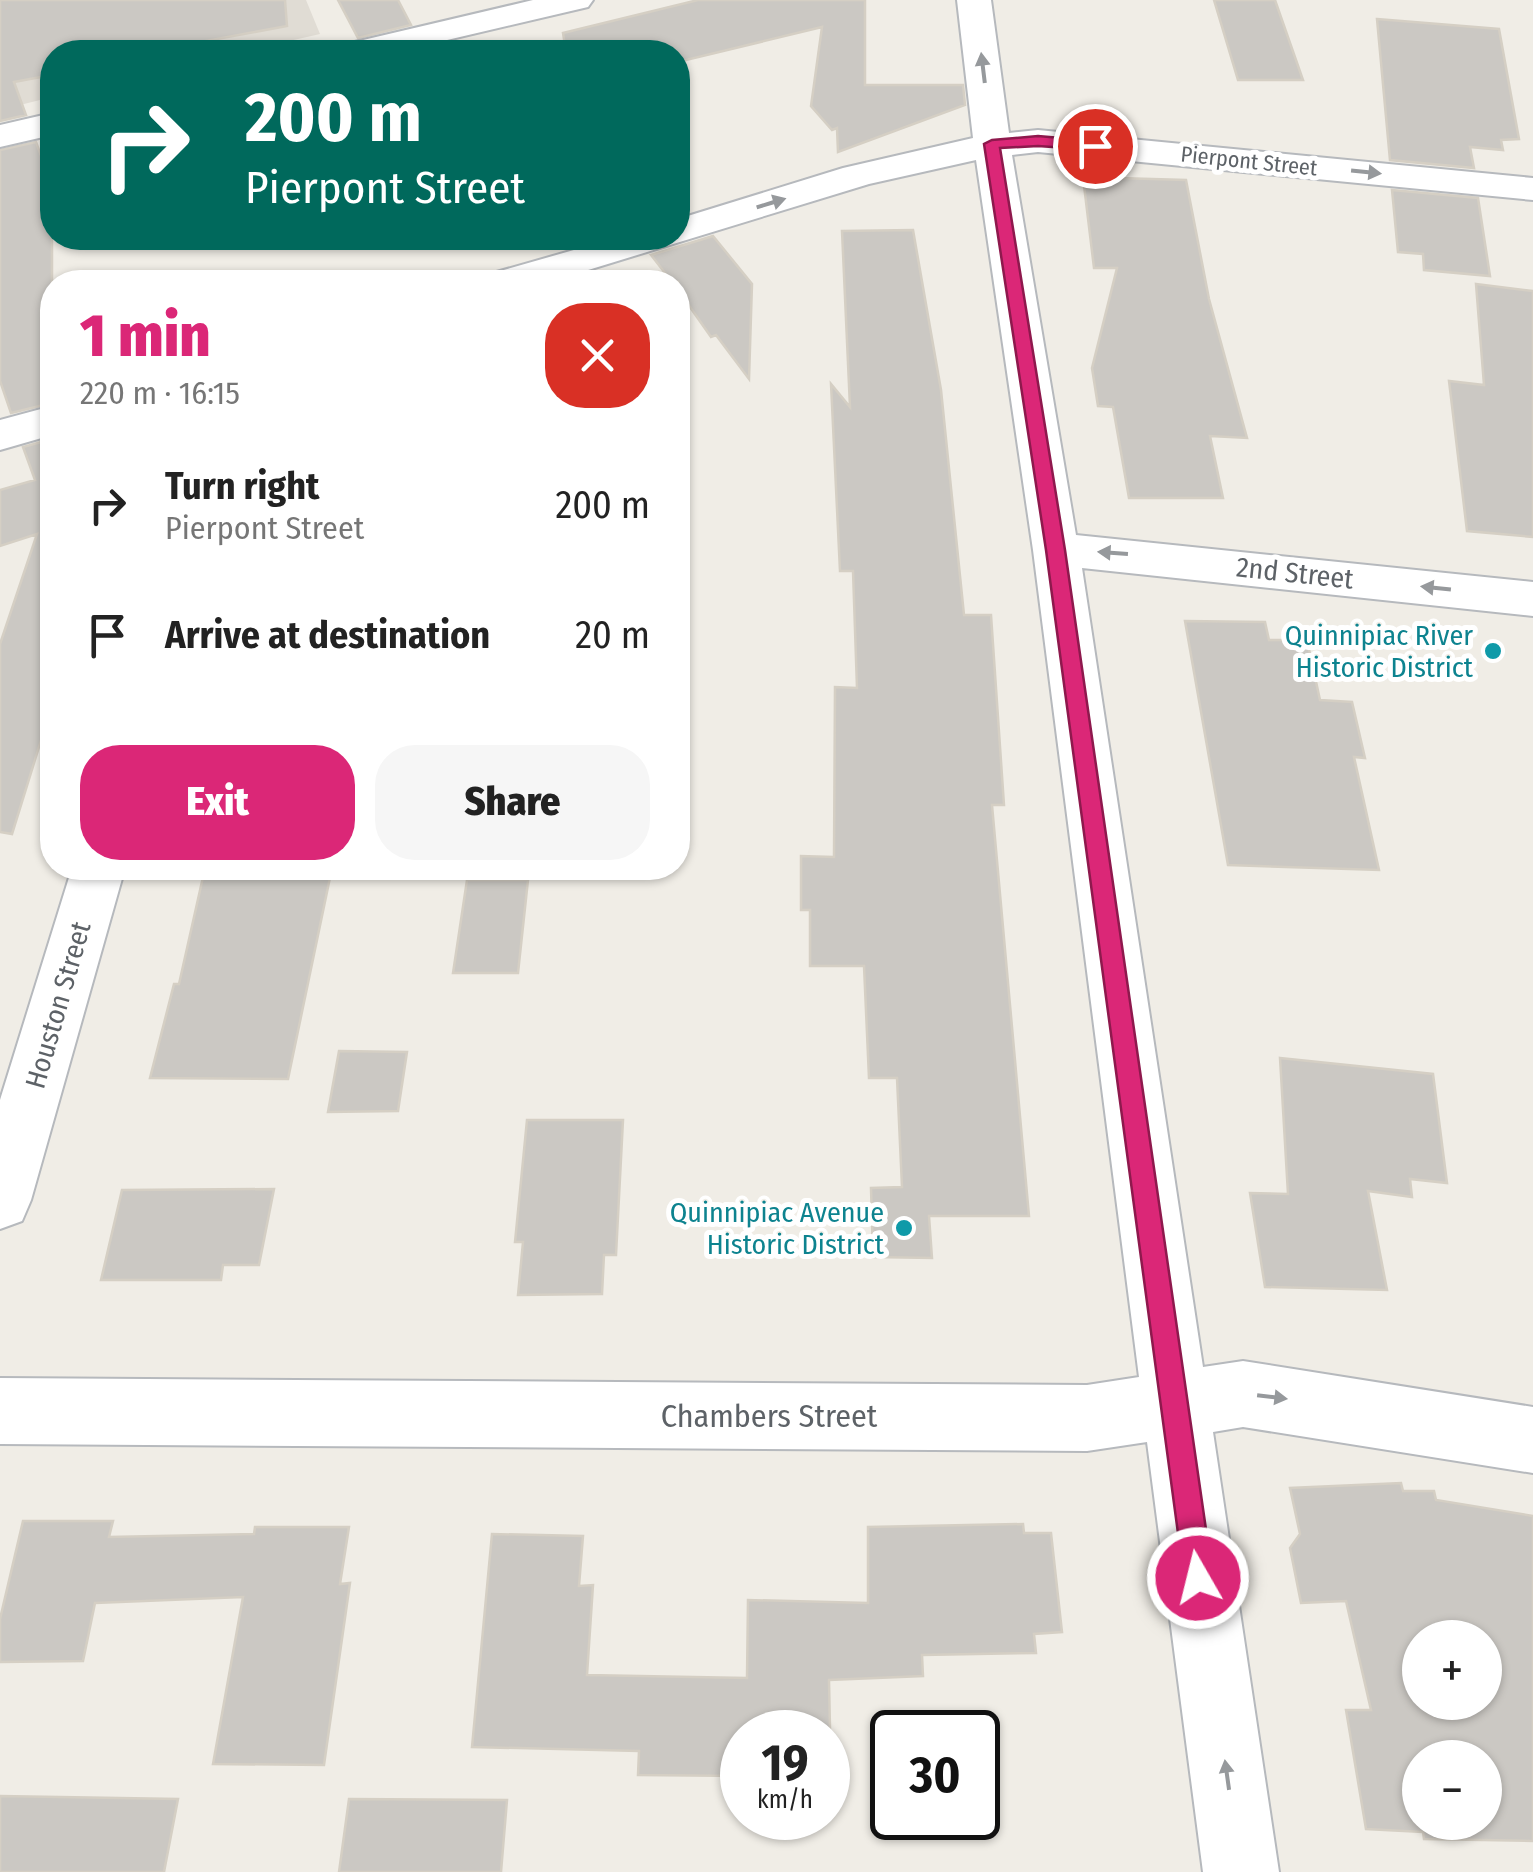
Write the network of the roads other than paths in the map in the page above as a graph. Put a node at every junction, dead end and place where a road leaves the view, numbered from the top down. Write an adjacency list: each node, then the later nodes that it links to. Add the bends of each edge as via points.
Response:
1 (576, 0): 3 (street)
2 (974, 0): 6 (street, one-way to 2)
3 (405, 40)
4 (40, 127): 5 (street)
5 (0, 136)
6 (992, 144): 7 (street, Pierpont Street, one-way to 7, via 1062,142); 8 (street, Pierpont Street, one-way to 6, via 923,157); 13 (street)
7 (1533, 189)
8 (690, 227)
9 (616, 250): 10 (street)
10 (548, 270)
11 (40, 423): 12 (street)
12 (0, 435)
13 (1056, 550): 14 (street, 2nd Street, one-way to 13); 17 (street)
14 (1533, 599)
15 (94, 880): 16 (street, Houston Street)
16 (0, 1200)
17 (1175, 1402): 18 (street, Chambers Street, via 1086,1418); 19 (street, Chambers Street, one-way to 19, via 1280,1397); 20 (street, one-way to 17)
18 (0, 1411)
19 (1533, 1440)
20 (1241, 1872)

